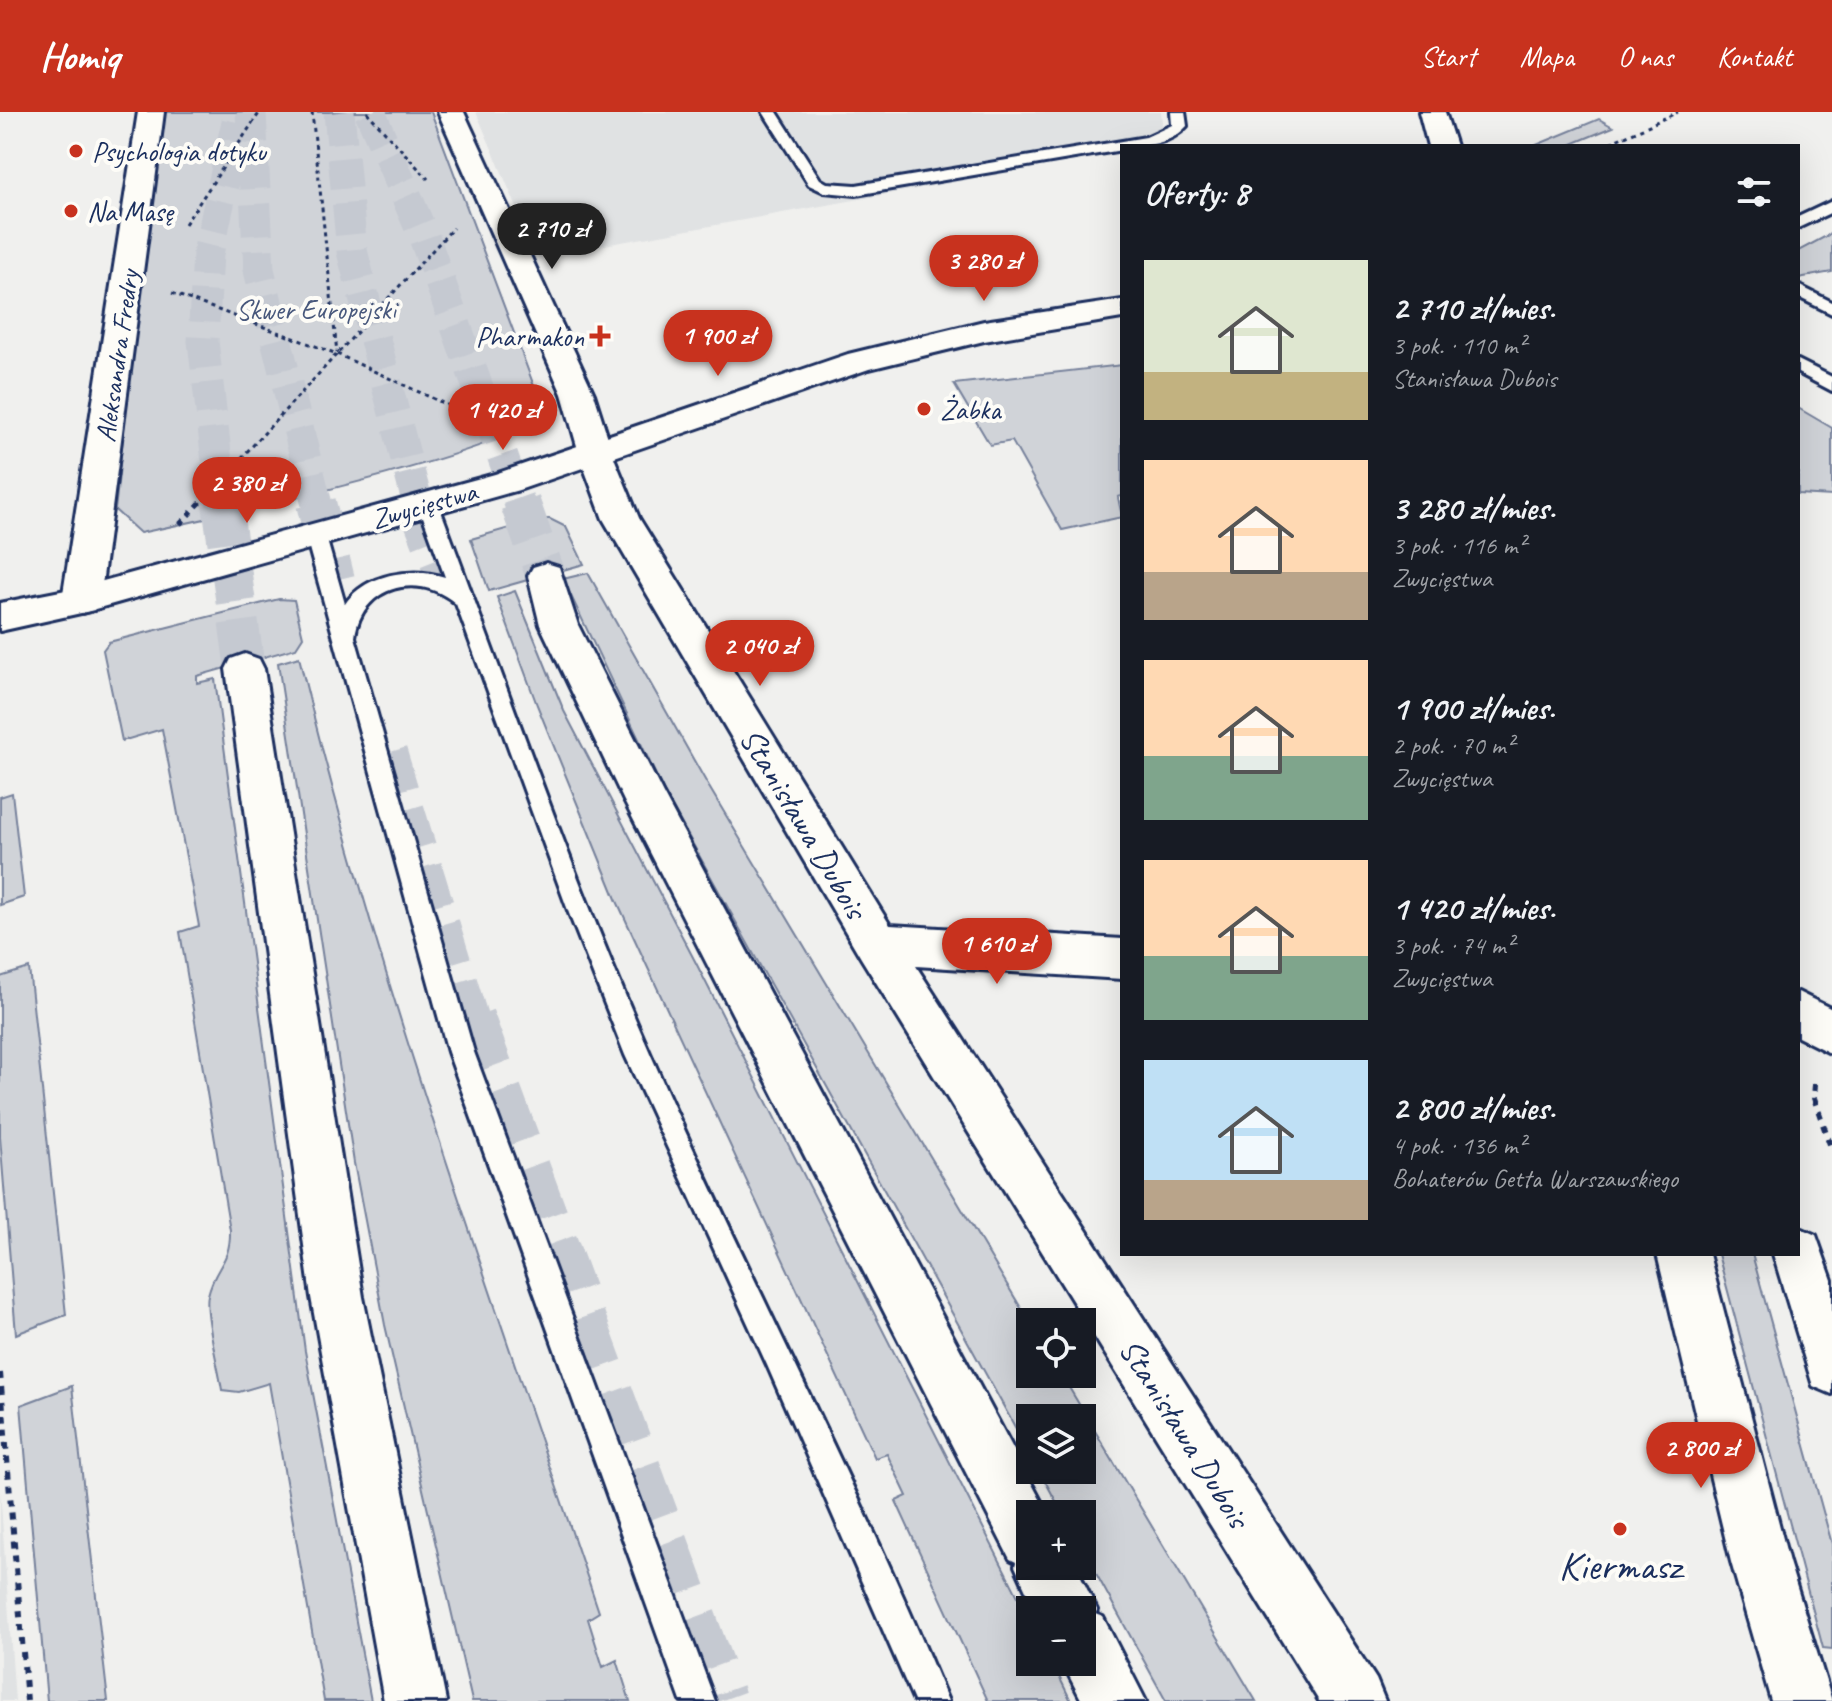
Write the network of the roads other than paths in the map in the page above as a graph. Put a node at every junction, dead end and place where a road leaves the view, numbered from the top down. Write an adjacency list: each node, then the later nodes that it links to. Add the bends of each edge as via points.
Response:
1 (151, 112): 21 (street, Aleksandra Fredry)
2 (451, 112): 16 (street, Stanisława Dubois, via 578,394)
3 (770, 112): 8 (lane, via 814,182 841,190)
4 (1178, 112): 6 (lane, via 1180,126 1173,133)
5 (1432, 112): 7 (street)
6 (1136, 144)
7 (1441, 144)
8 (1120, 146)
9 (1832, 206): 10 (lane)
10 (1800, 222)
11 (1815, 298): 13 (lane)
12 (1120, 309): 16 (street, Zwycięstwa, via 984,331 859,361)
13 (1832, 309)
14 (1800, 366): 15 (lane)
15 (1832, 385)
16 (595, 451): 17 (street, Zwycięstwa); 25 (street, Stanisława Dubois, via 621,519)
17 (428, 503): 18 (street, Zwycięstwa); 20 (lane)
18 (316, 537): 21 (street, Zwycięstwa); 23 (lane)
19 (546, 576): 32 (street, via 559,625 645,801)
20 (462, 599): 23 (lane, via 455,588 429,580 381,586 351,612); 36 (lane, via 638,1055)
21 (81, 600): 22 (street, Zwycięstwa)
22 (0, 617)
23 (344, 640): 35 (lane, via 472,1086)
24 (245, 669): 34 (street, via 337,1297)
25 (877, 944): 26 (street); 38 (street, Stanisława Dubois)
26 (1120, 959)
27 (1800, 1016): 28 (street)
28 (1824, 1051)
29 (1684, 1256): 39 (street, via 1760,1562)
30 (1799, 1256): 31 (street)
31 (1832, 1367)
32 (1016, 1512)
33 (1096, 1665): 37 (street)
34 (415, 1701)
35 (698, 1701)
36 (931, 1701)
37 (1115, 1701)
38 (1354, 1701)
39 (1802, 1701)

